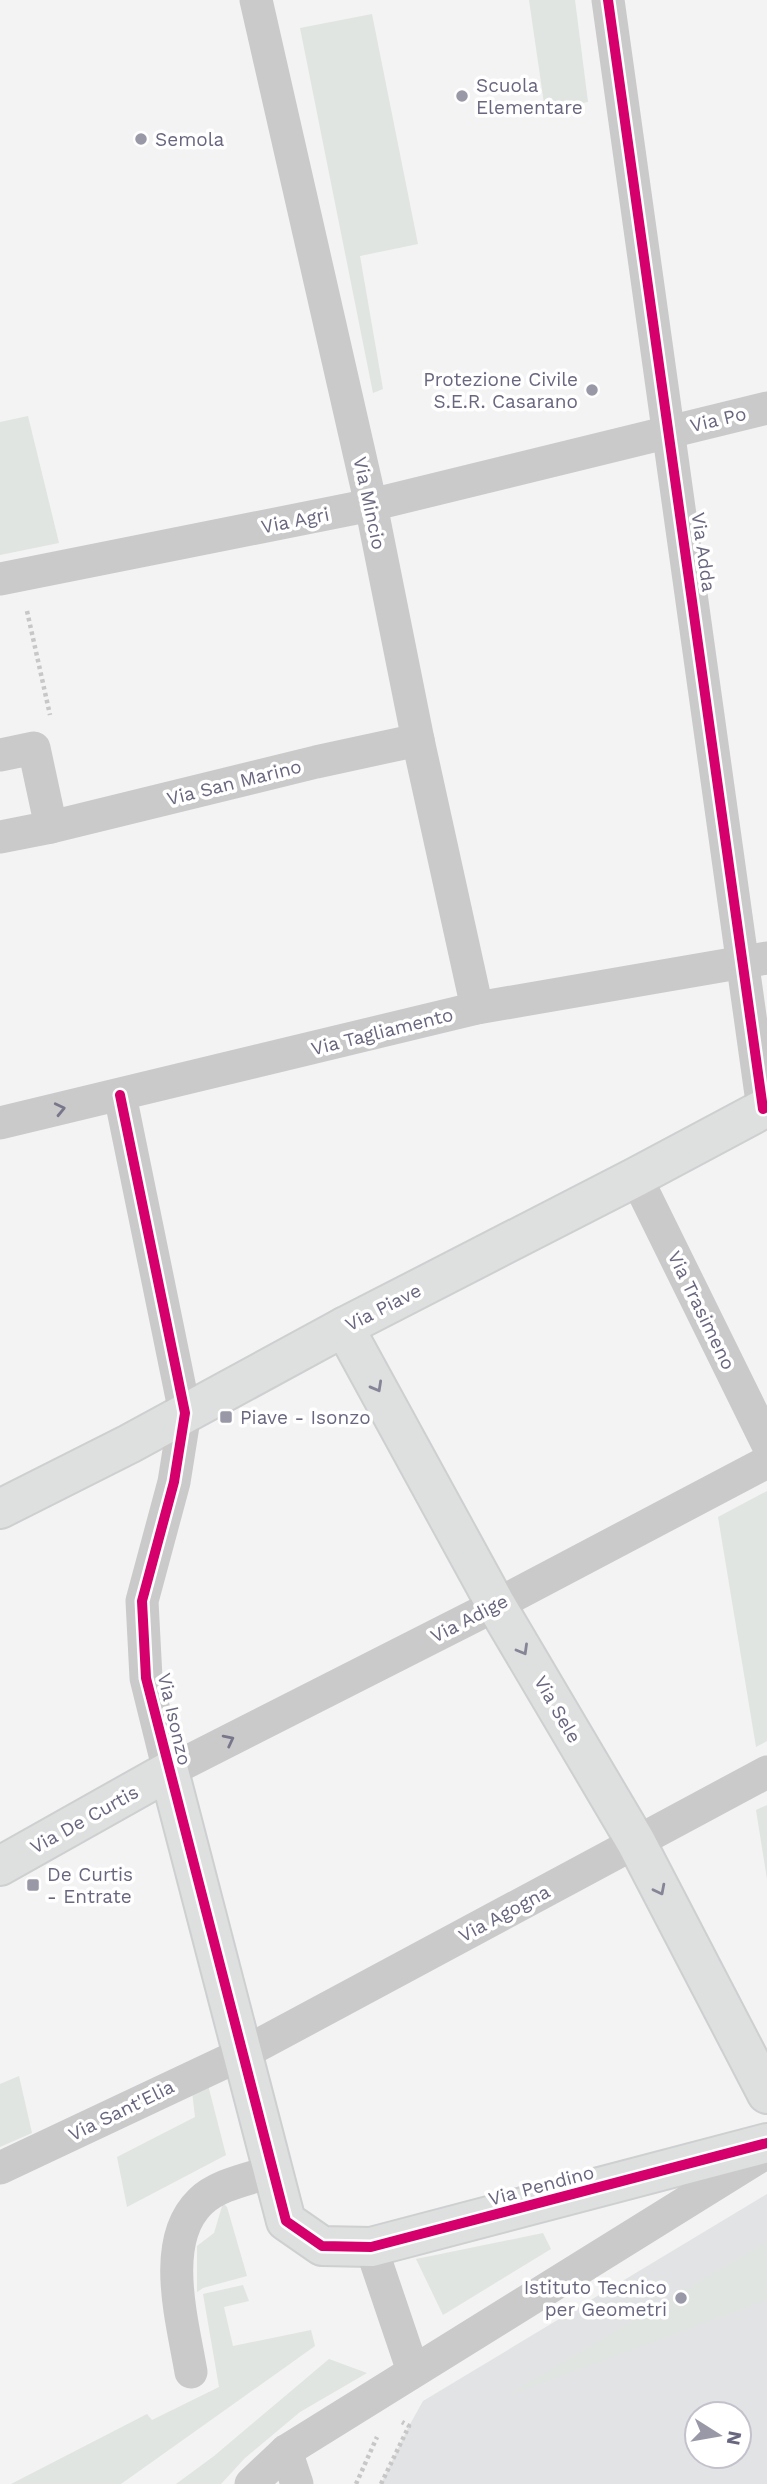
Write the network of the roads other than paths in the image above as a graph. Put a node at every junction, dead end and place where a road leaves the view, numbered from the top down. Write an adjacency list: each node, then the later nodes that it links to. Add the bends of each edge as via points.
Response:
1 (256, 0): 5 (street, Via Mincio)
2 (608, 0): 4 (street, Via Adda)
3 (767, 408): 4 (street, Via Po)
4 (670, 431): 5 (street, Via Agri); 11 (street, Via Adda)
5 (371, 505): 6 (street, Via Agri); 7 (street, Via Mincio)
6 (0, 579)
7 (418, 740): 9 (street, Via San Marino); 12 (street, Via Mincio)
8 (0, 755): 9 (street, via 34,748)
9 (51, 827): 10 (street, Via San Marino)
10 (0, 837)
11 (755, 961): 12 (street, Via Tagliamento); 14 (street, Via Adda)
12 (477, 1008): 13 (street, Via Tagliamento)
13 (120, 1095): 15 (street, Via Tagliamento, one-way to 13); 18 (street, Via Isonzo)
14 (765, 1108): 16 (street, Via Piave)
15 (0, 1123)
16 (636, 1177): 17 (street, Via Piave); 19 (street, Via Trasimeno)
17 (344, 1327): 18 (street, Via Piave); 22 (street, Via Sele, one-way to 22)
18 (185, 1413): 21 (street, Via Piave); 23 (street, Via Isonzo, via 174,1482 142,1601 146,1678)
19 (767, 1443)
20 (767, 1462): 22 (street, Via Adige)
21 (0, 1509)
22 (496, 1605): 23 (street, Via Adige, one-way to 22); 25 (street, Via Sele, one-way to 25)
23 (169, 1770): 26 (street, Via De Curtis); 27 (street, Via Isonzo)
24 (767, 1772): 25 (street, Via Agogna)
25 (636, 1842): 27 (street, Via Agogna); 28 (street, Via Sele, one-way to 28)
26 (0, 1866)
27 (242, 2053): 31 (street, Via Sant'Elia); 32 (street, Via Isonzo)
28 (767, 2094)
29 (767, 2143): 34 (street, Via Pendino)
30 (767, 2152): 35 (street)
31 (0, 2168)
32 (273, 2171): 33 (street, Via Isonzo, via 286,2221); 36 (street, via 224,2187 200,2202 185,2224 176,2254)
33 (321, 2246): 34 (street, Via Pendino)
34 (371, 2247): 35 (street)
35 (414, 2371): 37 (street)
36 (191, 2372)
37 (286, 2451): 38 (street); 39 (street)
38 (251, 2484)
39 (297, 2484)

